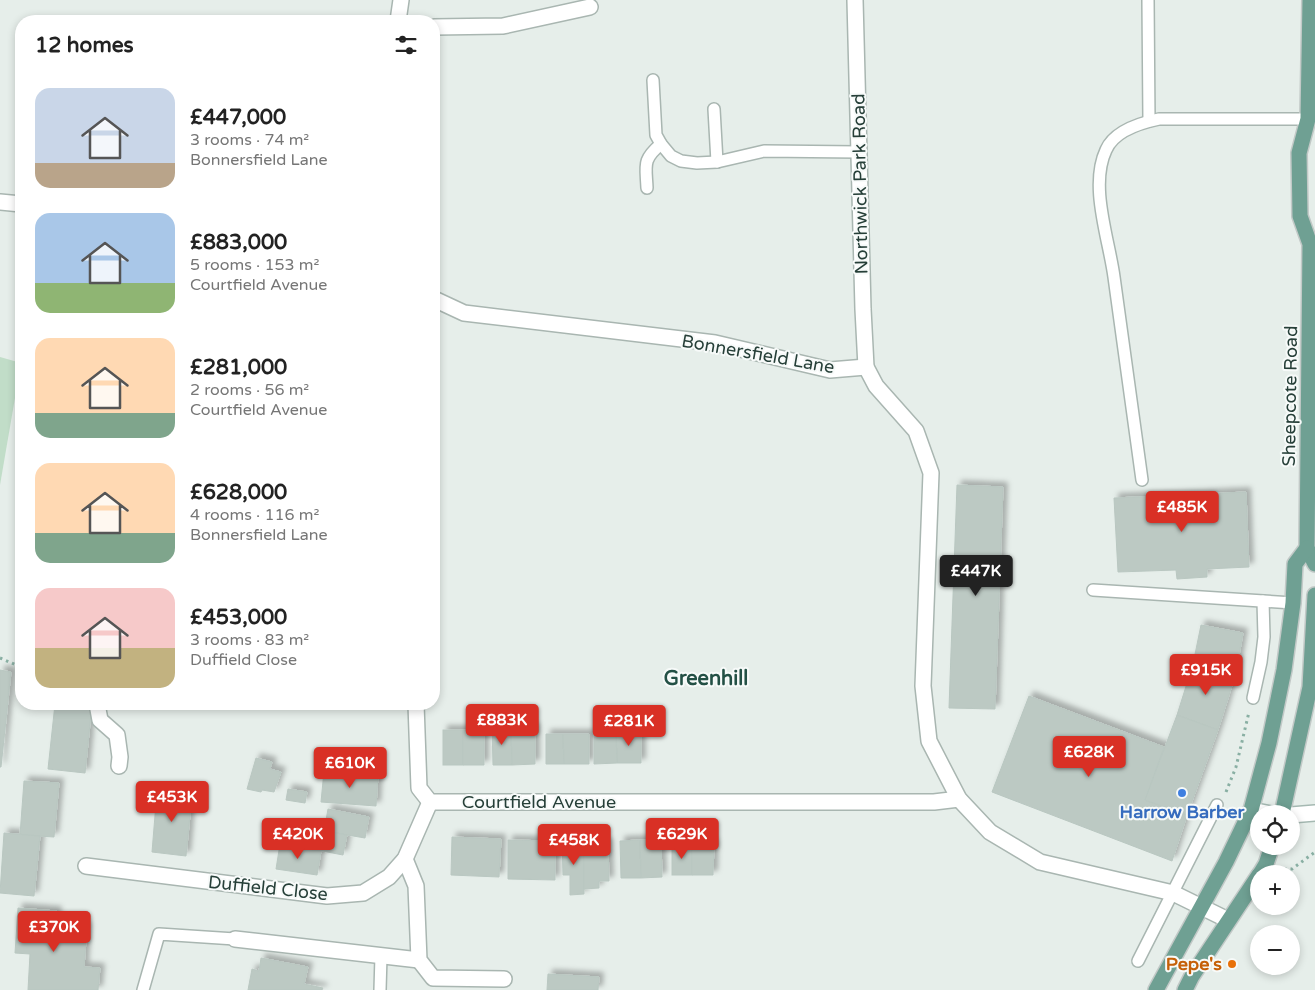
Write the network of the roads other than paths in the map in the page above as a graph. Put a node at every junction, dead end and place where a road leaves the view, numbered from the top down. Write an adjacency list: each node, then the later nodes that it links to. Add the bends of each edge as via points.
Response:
1 (401, 0): 6 (street)
2 (856, 0): 14 (street, Northwick Park Road)
3 (1148, 0): 11 (lane)
4 (1310, 0): 10 (main road, Sheepcote Road)
5 (590, 8): 7 (street, via 503,26)
6 (399, 15)
7 (440, 27)
8 (653, 80): 13 (lane, via 656,135)
9 (714, 109): 15 (lane)
10 (1308, 119): 11 (lane); 12 (main road, Sheepcote Road); 19 (main road, Sheepcote Road, via 1299,153 1300,216)
11 (1149, 121): 22 (lane, via 1112,139 1105,151 1100,174 1100,196 1112,259)
12 (1315, 135)
13 (661, 144): 15 (lane, via 671,156 681,161); 16 (lane, via 646,160)
14 (858, 152): 15 (lane, via 764,150); 21 (street, Northwick Park Road)
15 (717, 162)
16 (647, 188)
17 (0, 202): 18 (street)
18 (15, 203)
19 (1313, 240): 23 (main road, Sheepcote Road)
20 (440, 302): 21 (street, Bonnersfield Lane, via 464,313 715,343 830,370)
21 (866, 368): 34 (street, via 876,386 916,431 931,473 923,686 929,741)
22 (1142, 480)
23 (1306, 548): 24 (main road); 28 (main road, Sheepcote Road, via 1295,564)
24 (1315, 564)
25 (1093, 590): 27 (lane)
26 (1315, 595): 29 (main road)
27 (1263, 601): 28 (lane); 30 (lane, via 1264,637)
28 (1293, 603): 29 (street); 37 (main road, Sheepcote Road, via 1284,670)
29 (1315, 607): 38 (main road, via 1310,687)
30 (1253, 698)
31 (98, 710): 33 (street, via 100,720 117,736)
32 (416, 710): 35 (street, via 419,788)
33 (119, 766)
34 (959, 799): 35 (street, Courtfield Avenue, via 934,802); 45 (street, via 990,832 1040,862)
35 (430, 802): 42 (street, Duffield Close)
36 (1217, 805): 45 (lane)
37 (1252, 805)
38 (1284, 805)
39 (1250, 812): 46 (main road, Sheepcote Road)
40 (1315, 813): 41 (street)
41 (1300, 814)
42 (405, 858): 43 (street, Duffield Close, via 389,877 363,892 327,896); 50 (street, via 416,886)
43 (86, 866)
44 (1250, 887): 47 (main road)
45 (1173, 892): 46 (street); 51 (lane)
46 (1201, 906): 47 (street); 55 (main road, Sheepcote Road)
47 (1228, 920): 56 (main road)
48 (235, 939): 49 (street); 53 (lane, via 159,934)
49 (381, 956): 50 (street); 54 (lane)
50 (419, 960): 52 (street, via 433,978)
51 (1138, 961)
52 (504, 979)
53 (143, 990)
54 (380, 990)
55 (1156, 990)
56 (1185, 990)

